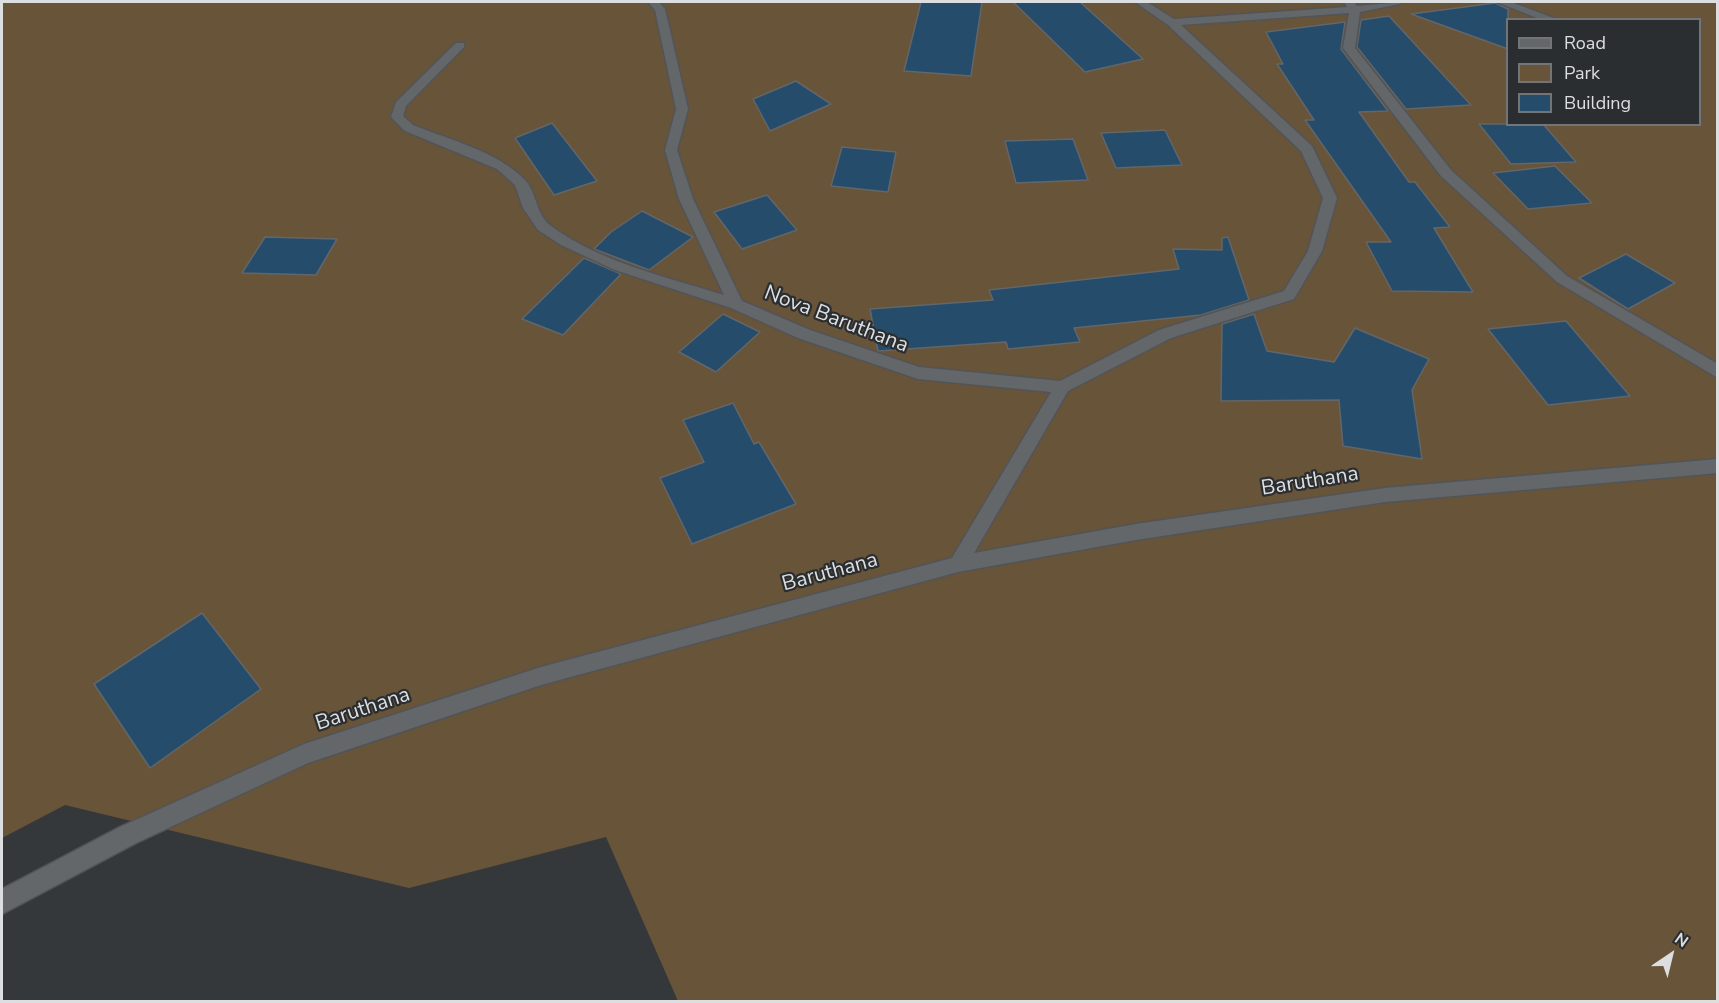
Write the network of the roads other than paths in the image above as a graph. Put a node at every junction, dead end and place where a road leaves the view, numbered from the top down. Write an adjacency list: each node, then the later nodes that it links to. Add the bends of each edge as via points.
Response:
1 (653, 2): 9 (street, Nova Baruthana, via 660,9 682,109 671,150 686,199)
2 (1140, 2): 7 (street)
3 (1396, 2): 5 (street)
4 (1502, 2): 6 (street)
5 (1352, 6): 7 (street); 10 (street, via 1349,48 1446,173 1562,279)
6 (1548, 18)
7 (1172, 24): 11 (street, via 1307,149 1330,198 1325,221 1315,251 1289,295 1165,334)
8 (460, 45): 9 (street, via 400,105 397,117 409,128 502,166 521,183 530,208 543,227 566,242 620,267)
9 (736, 304): 11 (street, Nova Baruthana, via 804,334 918,373)
10 (1718, 372)
11 (1062, 387): 13 (street)
12 (1718, 466): 13 (street, Baruthana, via 1385,495 1136,532)
13 (958, 564): 14 (street, Baruthana, via 541,676 304,754 128,835)
14 (2, 902)

